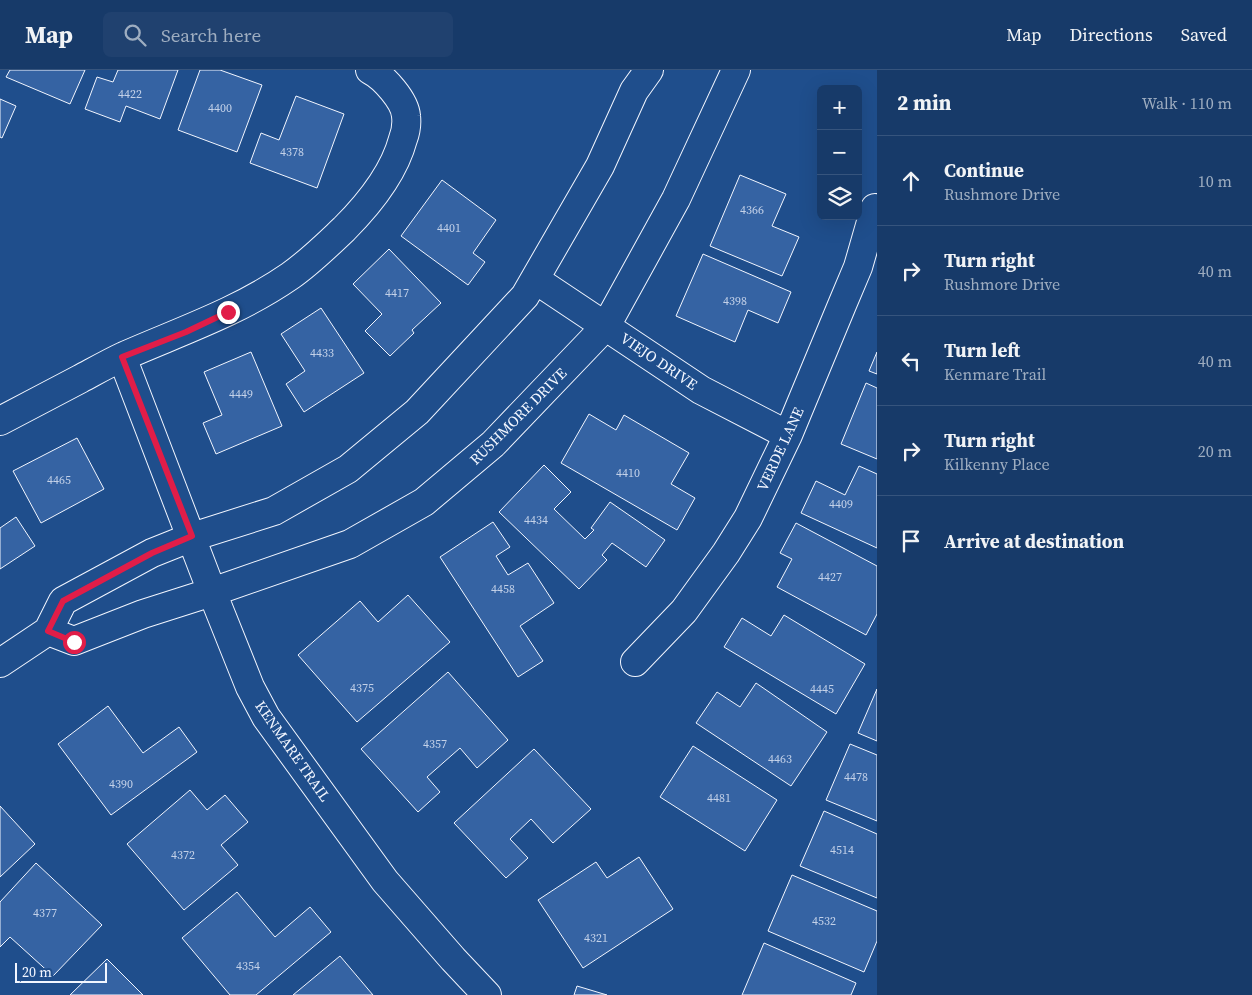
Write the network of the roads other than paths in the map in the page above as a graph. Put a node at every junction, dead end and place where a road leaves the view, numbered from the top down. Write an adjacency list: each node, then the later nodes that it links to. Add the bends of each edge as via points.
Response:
1 (370, 70): 7 (street, via 401,100 406,127 400,151 361,212 317,255 264,293 186,332)
2 (649, 70): 5 (street, via 634,91 600,166)
3 (736, 70): 6 (street, RUSHMORE DRIVE, via 676,199)
4 (875, 208): 9 (street, VERDE LANE, via 858,267)
5 (536, 280): 6 (street, VIEJO DRIVE); 10 (street, via 525,296 417,412 348,469 274,511)
6 (606, 326): 9 (street, VIEJO DRIVE, via 701,390); 11 (street, RUSHMORE DRIVE, via 493,444 424,502 350,544)
7 (122, 357): 8 (street); 10 (street, KENMARE TRAIL)
8 (0, 421)
9 (788, 435): 13 (street, VERDE LANE, via 748,518 726,554 684,611)
10 (192, 536): 11 (street, KENMARE TRAIL); 12 (street, via 152,553 63,601)
11 (212, 592): 12 (street, RUSHMORE DRIVE, via 143,614 74,642); 15 (street, KENMARE TRAIL, via 250,687 266,717 385,881)
12 (48, 631): 14 (street)
13 (636, 662)
14 (0, 663)
15 (487, 994)

